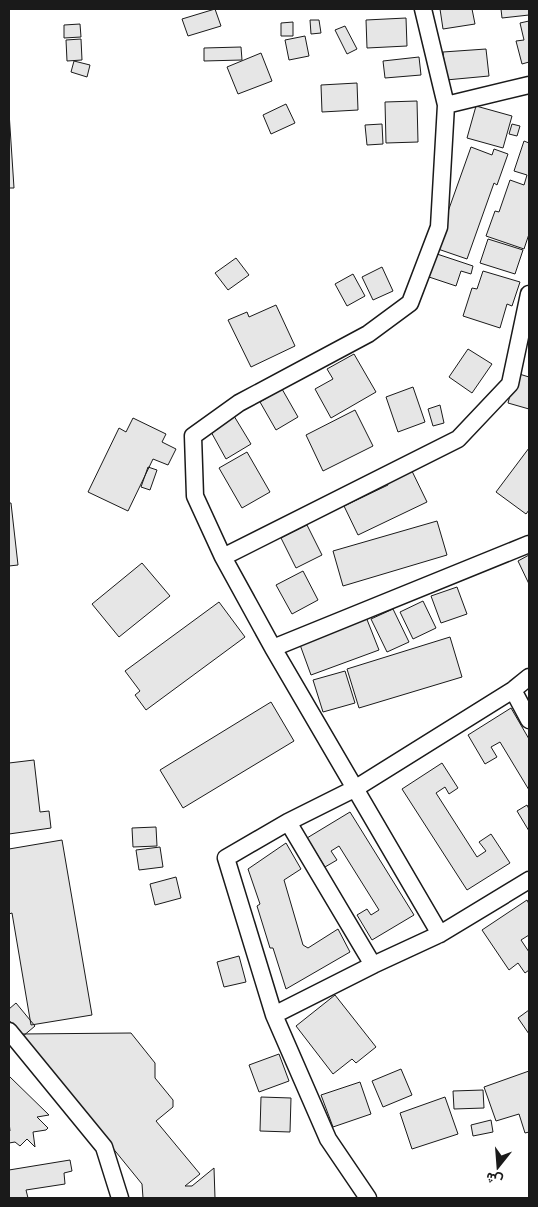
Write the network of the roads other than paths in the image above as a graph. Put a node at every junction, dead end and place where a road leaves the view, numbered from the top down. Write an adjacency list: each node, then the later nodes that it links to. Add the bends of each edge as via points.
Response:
1 (423, 9): 3 (street)
2 (529, 85): 3 (street)
3 (446, 105): 6 (street, via 439,228 410,303 368,334 239,403 193,436 196,496)
4 (529, 294): 6 (street, via 510,384 458,439)
5 (529, 544): 7 (street)
6 (223, 557): 7 (street)
7 (273, 648): 11 (street)
8 (529, 677): 9 (street)
9 (513, 690): 10 (street); 11 (street)
10 (529, 720)
11 (356, 788): 12 (street); 14 (street)
12 (288, 822): 15 (street); 16 (street, via 226,858)
13 (529, 880): 14 (street)
14 (440, 934): 15 (street)
15 (374, 965): 16 (street)
16 (274, 1015): 19 (street, via 328,1139)
17 (9, 1032): 18 (street, via 104,1147)
18 (120, 1198)
19 (368, 1198)

